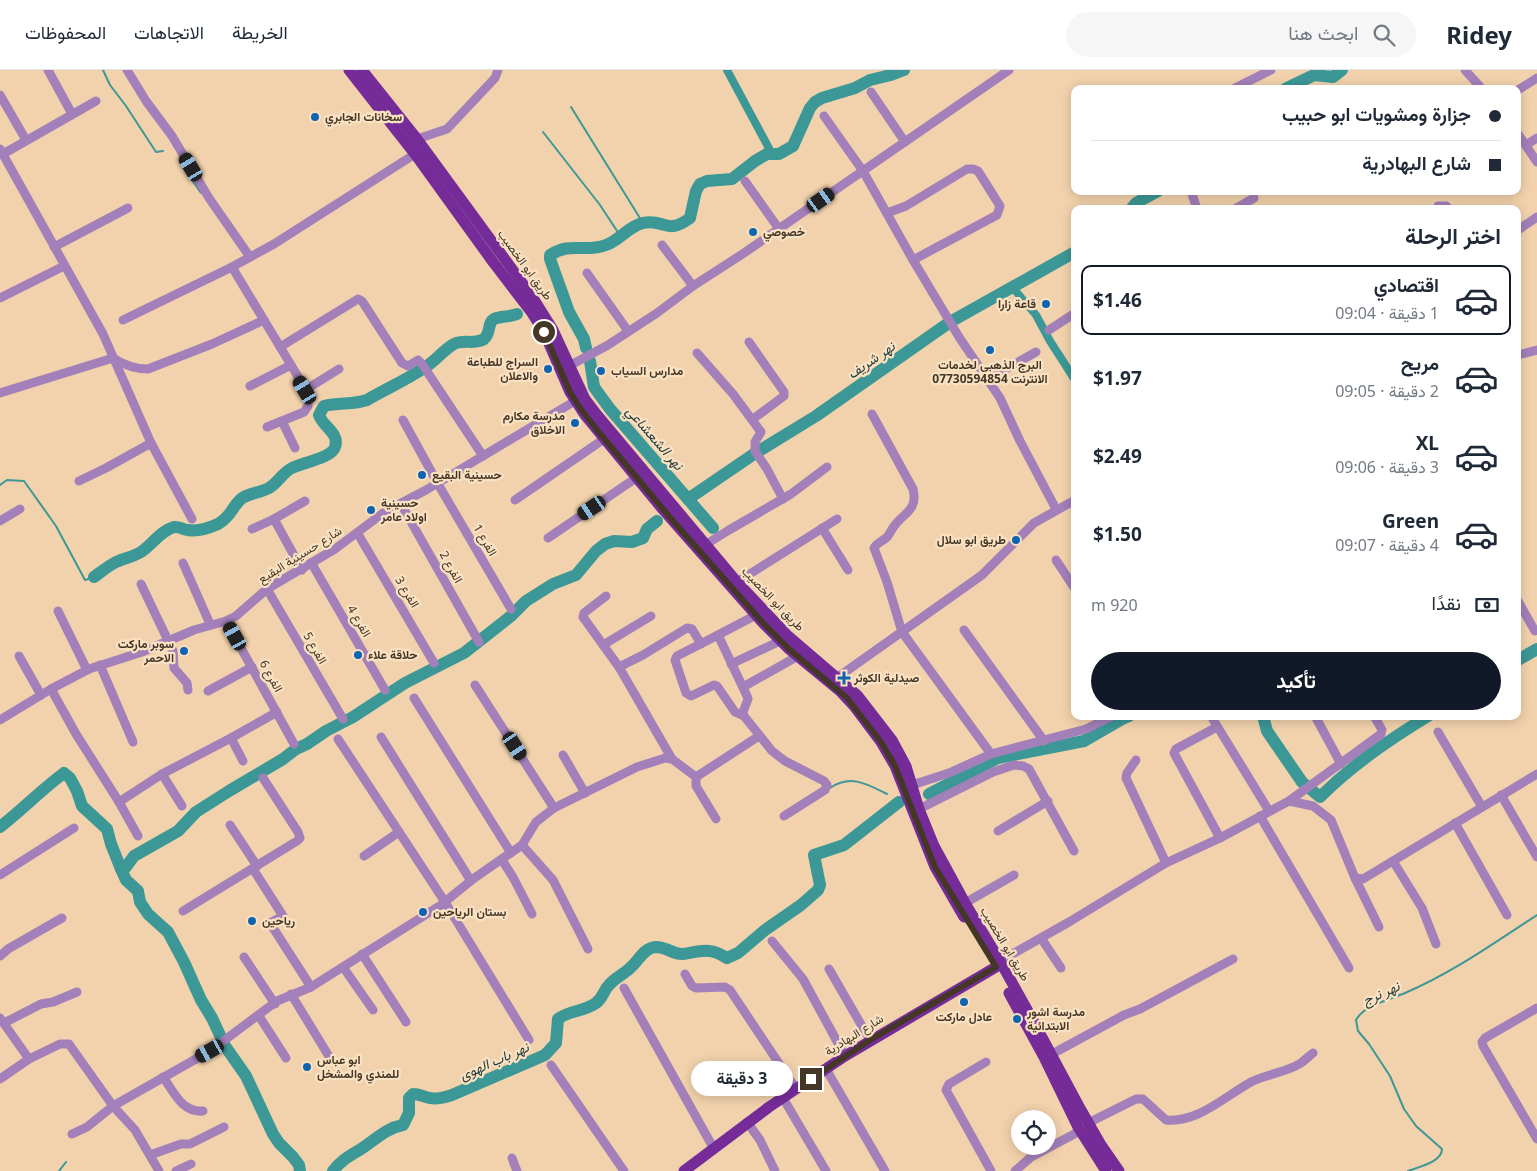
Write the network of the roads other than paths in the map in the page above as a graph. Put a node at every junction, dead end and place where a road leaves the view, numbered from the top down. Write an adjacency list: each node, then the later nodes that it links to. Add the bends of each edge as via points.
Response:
1 (48, 70): 16 (street)
2 (127, 70): 38 (street)
3 (349, 70): 25 (main road, طريق ابو الخصيب)
4 (362, 70): 20 (main road, طريق ابو الخصيب)
5 (498, 70): 20 (street, via 495,78 447,129)
6 (1009, 70): 22 (street)
7 (1271, 70): 10 (street)
8 (1466, 70): 11 (street)
9 (1537, 78): 12 (street)
10 (1241, 85)
11 (1475, 85)
12 (1521, 88)
13 (871, 92): 22 (street)
14 (0, 96): 21 (street)
15 (96, 101): 16 (street)
16 (72, 114): 21 (street)
17 (824, 116): 27 (street)
18 (1521, 138): 23 (street)
19 (1537, 138): 23 (street)
20 (417, 139): 39 (main road, طريق ابو الخصيب)
21 (26, 140): 24 (street)
22 (905, 142): 27 (street)
23 (1526, 145): 26 (street)
24 (1, 151): 37 (street)
25 (415, 154): 38 (street); 39 (main road, طريق ابو الخصيب)
26 (1537, 162)
27 (863, 171): 32 (street); 35 (street)
28 (746, 180): 35 (street)
29 (1254, 198): 30 (street)
30 (1243, 205)
31 (128, 208): 37 (street)
32 (887, 213): 40 (street); 40 (street, via 906,206 968,169 978,171 1000,206 997,215)
33 (1537, 217): 34 (street)
34 (1521, 228)
35 (779, 229): 44 (street)
36 (662, 245): 44 (street)
37 (54, 247): 41 (street)
38 (250, 257): 42 (street)
39 (497, 259): 59 (main road, طريق ابو الخصيب, via 545,316); 65 (main road, طريق ابو الخصيب, via 539,323)
40 (913, 260): 61 (street)
41 (64, 266): 45 (street); 57 (street)
42 (232, 267): 47 (street); 48 (street)
43 (587, 273): 50 (street)
44 (693, 286): 50 (street)
45 (0, 298)
46 (1071, 316): 49 (street)
47 (123, 320)
48 (264, 320): 52 (street); 57 (street, via 148,369 129,367)
49 (1049, 330)
50 (628, 331): 59 (street)
51 (749, 342): 67 (street, via 784,392 784,396)
52 (280, 347): 58 (street); 74 (street, via 358,299 362,300 402,363 408,366 418,360 424,367)
53 (1537, 350): 56 (street)
54 (1036, 352): 61 (street)
55 (697, 353): 67 (street)
56 (1521, 354)
57 (113, 358): 64 (street); 72 (street)
58 (291, 365): 62 (street); 63 (street)
59 (569, 366): 94 (main road, طريق ابو الخصيب, via 585,399)
60 (339, 369): 63 (street)
61 (988, 379): 85 (street)
62 (250, 386)
63 (305, 390): 69 (street, via 309,395 304,412)
64 (0, 393)
65 (575, 401): 71 (main road, طريق ابو الخصيب); 74 (street, شارع حسينية البقيع)
66 (872, 414): 114 (street, via 915,497 909,513 874,548)
67 (753, 419): 79 (street, via 761,432 755,442 755,451)
68 (403, 420): 78 (street, الفرع 1)
69 (282, 421): 70 (street); 73 (street)
70 (267, 427)
71 (604, 439): 76 (main road, طريق ابو الخصيب); 80 (street)
72 (151, 443): 77 (street); 86 (street)
73 (295, 448)
74 (483, 456): 78 (street, شارع حسينية البقيع)
75 (827, 467): 79 (street)
76 (636, 478): 93 (street); 108 (main road, طريق ابو الخصيب)
77 (79, 481)
78 (438, 484): 83 (street, شارع حسينية البقيع); 106 (street, الفرع 1)
79 (783, 499): 94 (street)
80 (515, 500)
81 (305, 501): 87 (street)
82 (1071, 502): 85 (street)
83 (401, 504): 92 (street, شارع حسينية البقيع); 118 (street, الفرع 2)
84 (20, 509): 89 (street)
85 (1056, 509): 114 (street, via 1034,523 982,575)
86 (192, 518)
87 (274, 519): 91 (street); 98 (street)
88 (837, 519): 90 (street)
89 (0, 521)
90 (822, 528): 99 (street); 100 (street)
91 (252, 529)
92 (358, 534): 97 (street, شارع حسينية البقيع); 123 (street, الفرع 3)
93 (548, 538)
94 (705, 545): 100 (main road, طريق ابو الخصيب)
95 (1056, 560): 101 (street)
96 (183, 563): 111 (street)
97 (312, 564): 98 (street, شارع حسينية البقيع); 134 (street, الفرع 4)
98 (302, 570): 103 (street, شارع حسينية البقيع)
99 (848, 570)
100 (737, 582): 129 (main road, طريق ابو الخصيب, via 788,636)
101 (1071, 583)
102 (141, 584): 116 (street)
103 (267, 589): 110 (street, شارع حسينية البقيع); 141 (street, الفرع 5)
104 (606, 596): 120 (street, via 583,616)
105 (1521, 606): 113 (street)
106 (511, 609)
107 (58, 611): 128 (street)
108 (756, 615): 115 (street); 117 (main road, طريق ابو الخصيب)
109 (650, 616): 120 (street)
110 (226, 621): 111 (street, شارع حسينية البقيع); 126 (street, الفرع 6)
111 (210, 624): 116 (street, شارع حسينية البقيع)
112 (964, 630): 153 (street)
113 (1535, 631)
114 (902, 632): 129 (street); 156 (street)
115 (718, 636): 119 (street); 124 (street)
116 (167, 641): 125 (street, شارع حسينية البقيع); 133 (street, via 173,651 174,668 187,683)
117 (780, 641): 122 (main road, طريق ابو الخصيب); 124 (street)
118 (479, 642)
119 (701, 644): 127 (street, via 688,628); 140 (street, via 675,660 686,693 691,696 716,686 735,712)
120 (603, 645): 127 (street)
121 (19, 656): 136 (street)
122 (798, 656): 131 (street); 138 (main road, طريق ابو الخصيب)
123 (434, 663)
124 (731, 664): 131 (street)
125 (100, 665): 128 (street, شارع حسينية البقيع); 154 (street)
126 (252, 667): 135 (street); 139 (street, الفرع 6)
127 (619, 667): 158 (street)
128 (87, 670): 132 (street, شارع حسينية البقيع)
129 (838, 677): 138 (main road, طريق ابو الخصيب, via 858,696)
130 (475, 685): 174 (street)
131 (742, 687): 140 (street, via 748,699)
132 (51, 689): 136 (street, شارع حسينية البقيع); 171 (street)
133 (188, 690)
134 (385, 690)
135 (208, 691)
136 (41, 695): 142 (street, شارع حسينية البقيع)
137 (414, 698): 189 (street)
138 (864, 711): 166 (main road, طريق ابو الخصيب, via 892,740); 215 (main road, طريق ابو الخصيب, via 891,758 935,867)
139 (277, 712): 151 (street); 155 (street, الفرع 6)
140 (744, 716): 149 (street)
141 (343, 719)
142 (0, 720)
143 (1103, 720): 153 (street)
144 (1213, 720): 147 (street)
145 (1317, 720): 161 (street)
146 (1376, 720): 161 (street, via 1381,734)
147 (1217, 727): 176 (street); 186 (street, via 1174,753)
148 (1438, 732): 173 (street)
149 (758, 736): 164 (street); 177 (street, via 778,758 827,785 825,790)
150 (381, 737): 199 (street)
151 (231, 738): 160 (street); 162 (street)
152 (338, 739): 184 (street)
153 (1044, 740): 156 (street)
154 (133, 742)
155 (294, 744)
156 (991, 754): 166 (street)
157 (563, 755): 167 (street)
158 (672, 759): 164 (street); 167 (street, via 665,758 638,767)
159 (1136, 760): 194 (street, via 1126,778)
160 (243, 761)
161 (1341, 764): 169 (street)
162 (162, 774): 171 (street); 172 (street)
163 (1537, 774): 168 (street)
164 (696, 777): 179 (street, via 696,786)
165 (263, 778): 195 (street, via 300,838)
166 (912, 785): 175 (main road, طريق ابو الخصيب)
167 (585, 793): 174 (street)
168 (1501, 795): 173 (street); 191 (street)
169 (1292, 798): 176 (street); 198 (street, via 1313,806 1331,820)
170 (1048, 801): 175 (street, via 1029,769 1014,765); 183 (street); 188 (street)
171 (119, 802): 185 (street)
172 (182, 806)
173 (1482, 807): 180 (street)
174 (554, 808): 187 (street, via 536,822)
175 (919, 809): 201 (main road, طريق ابو الخصيب, via 934,846)
176 (1269, 811): 178 (street)
177 (784, 816)
178 (1260, 816): 186 (street); 218 (street)
179 (716, 819)
180 (1455, 823): 193 (street); 204 (street)
181 (230, 825): 195 (street)
182 (74, 828): 196 (street)
183 (998, 831)
184 (399, 832): 190 (street); 200 (street)
185 (138, 836)
186 (1220, 838): 194 (street)
187 (522, 845): 189 (street); 210 (street, via 553,880)
188 (1074, 851)
189 (511, 853): 192 (street)
190 (364, 856)
191 (1537, 857)
192 (502, 860): 199 (street); 203 (street)
193 (1393, 860): 198 (street, via 1363,879); 209 (street, via 1422,908)
194 (1166, 863): 207 (street)
195 (255, 867): 202 (street); 221 (street, via 283,916 270,923)
196 (0, 875)
197 (1014, 875): 201 (street)
198 (1355, 878): 206 (street)
199 (471, 881): 200 (street)
200 (445, 902): 211 (street); 231 (street)
201 (965, 903): 215 (main road, طريق ابو الخصيب)
202 (183, 910)
203 (532, 914)
204 (1507, 915)
205 (62, 918): 212 (street)
206 (1379, 927)
207 (1041, 938): 215 (street); 217 (street)
208 (772, 941): 235 (street, via 803,978)
209 (1436, 944)
210 (588, 949)
211 (362, 954): 216 (street); 230 (street)
212 (0, 956)
213 (244, 956): 225 (street)
214 (1233, 959): 234 (street)
215 (998, 964): 232 (main road, شارع البهادرية); 234 (main road, طريق ابو الخصيب); 248 (main road, طريق ابو الخصيب, via 1044,1057)
216 (343, 966): 221 (street); 227 (street)
217 (1061, 968)
218 (1349, 968)
219 (829, 969): 232 (street)
220 (685, 974): 244 (street, via 696,988 725,987 730,990)
221 (311, 987): 224 (street)
222 (624, 988): 254 (street)
223 (77, 992): 229 (street)
224 (291, 994): 225 (street); 237 (street)
225 (275, 1004): 228 (street)
226 (1537, 1008): 253 (street, via 1482,1042)
227 (373, 1010)
228 (258, 1016): 236 (street); 242 (street, via 210,1051)
229 (2, 1020): 238 (street)
230 (406, 1022)
231 (529, 1040)
232 (870, 1040): 235 (main road, شارع البهادرية)
233 (1313, 1053): 251 (street, via 1300,1064 1255,1081 1205,1111 1180,1120 1166,1120 1143,1099)
234 (1052, 1054): 248 (main road, طريق ابو الخصيب)
235 (844, 1056): 241 (main road, شارع البهادرية)
236 (286, 1058)
237 (330, 1058)
238 (29, 1059): 243 (street); 246 (street, via 60,1044 69,1044)
239 (986, 1062): 267 (street, via 949,1084 946,1090)
240 (551, 1066): 262 (street)
241 (826, 1069): 244 (main road, شارع البهادرية); 266 (street)
242 (163, 1077): 246 (street); 247 (street, via 187,1109)
243 (0, 1079)
244 (796, 1089): 245 (main road, شارع البهادرية)
245 (783, 1098): 249 (main road, شارع البهادرية); 265 (street)
246 (113, 1106): 252 (street, via 87,1127); 255 (street, via 135,1130)
247 (203, 1111)
248 (1076, 1112): 251 (main road, طريق ابو الخصيب)
249 (748, 1122): 254 (main road, شارع البهادرية); 264 (street)
250 (224, 1127): 255 (street, via 190,1144)
251 (1084, 1127): 258 (main road, طريق ابو الخصيب); 268 (street); 269 (main road, طريق ابو الخصيب)
252 (72, 1134)
253 (1537, 1138)
254 (714, 1149): 263 (main road, شارع البهادرية)
255 (150, 1155): 259 (street)
256 (512, 1158): 261 (street)
257 (191, 1164): 260 (street)
258 (1105, 1170)
259 (159, 1171)
260 (176, 1171)
261 (517, 1171)
262 (624, 1171)
263 (684, 1171)
264 (775, 1171)
265 (826, 1171)
266 (885, 1171)
267 (991, 1171)
268 (1015, 1171)
269 (1119, 1171)

